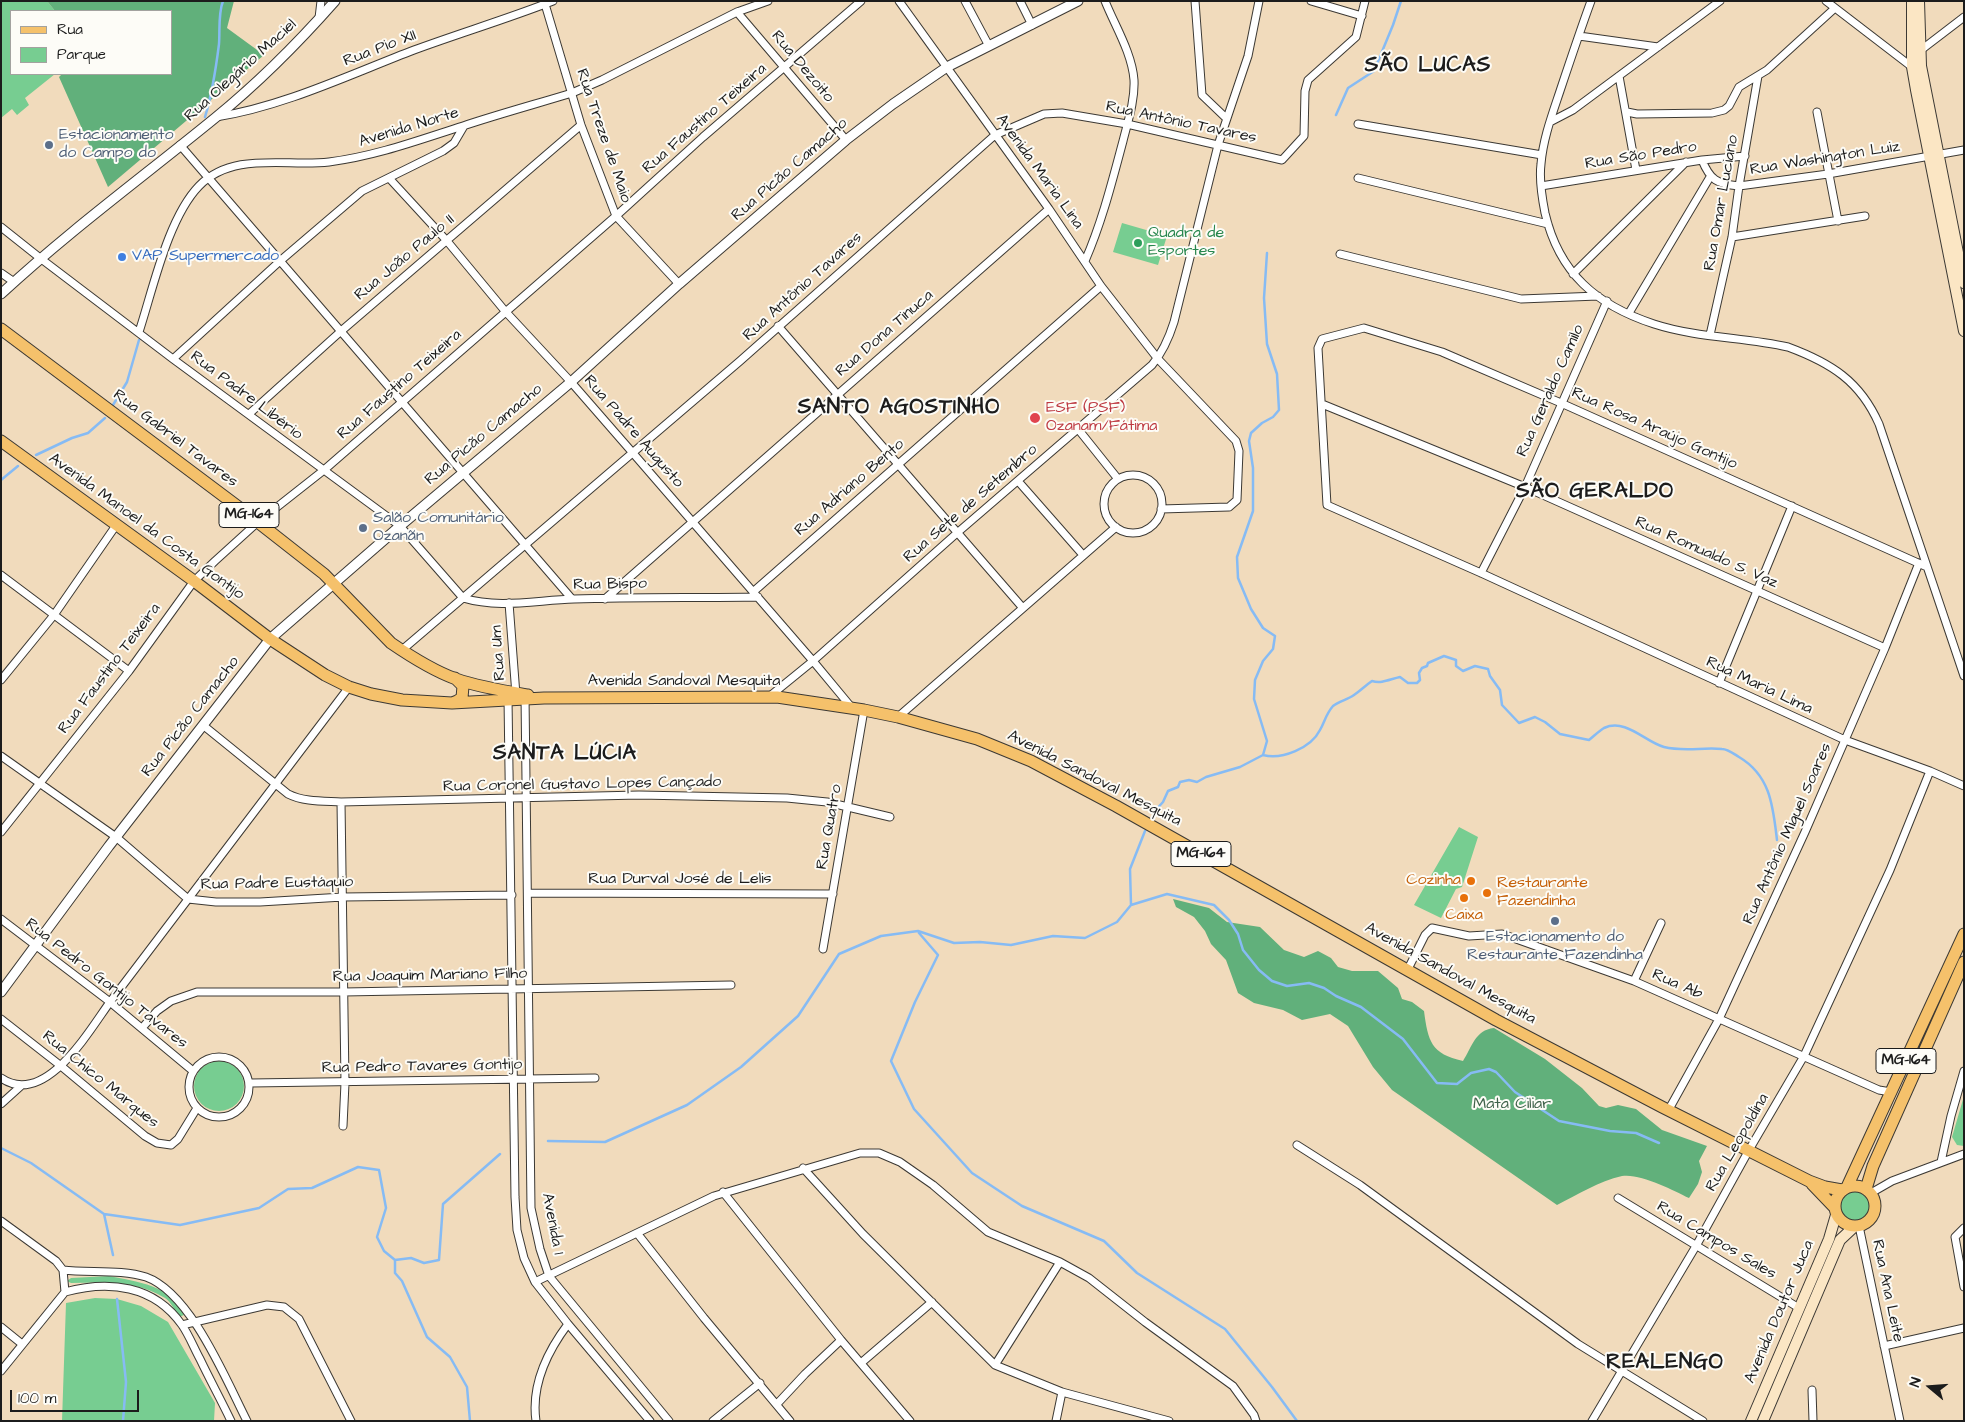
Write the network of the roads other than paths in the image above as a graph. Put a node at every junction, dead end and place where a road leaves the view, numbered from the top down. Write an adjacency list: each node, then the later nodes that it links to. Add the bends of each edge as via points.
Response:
1 (321, 1): 26 (street)
2 (335, 1): 26 (street, Rua Olegário Maciel)
3 (553, 1): 21 (street, Rua Pio XII)
4 (768, 1): 23 (street, Avenida Norte)
5 (861, 1): 32 (street, Rua Faustino Teixeira)
6 (899, 1): 33 (street, Avenida Maria Lina)
7 (965, 1): 29 (street)
8 (1020, 1): 27 (street)
9 (1078, 1): 27 (street, Rua Picão Camacho)
10 (1105, 1): 43 (street, via 1134,79)
11 (1195, 1): 41 (street, via 1202,95)
12 (1260, 1): 41 (street, Rua Sete de Setembro, via 1248,56)
13 (1311, 1): 24 (street)
14 (1365, 1): 24 (street)
15 (1590, 1): 28 (street)
16 (1708, 1): 20 (street)
17 (1826, 1): 22 (street)
18 (1912, 1): 34 (main road)
19 (1920, 1): 31 (main road)
20 (1719, 2): 30 (street)
21 (545, 4): 37 (street, Rua Treze de Maio); 40 (street, Rua Pio XII, via 271,104)
22 (1835, 8): 34 (street); 36 (street)
23 (737, 12): 32 (street, Rua Dezoito); 37 (street, Avenida Norte)
24 (1362, 16): 49 (street, Rua Antônio Tavares, via 1356,37 1308,80 1304,136 1282,160)
25 (1964, 18): 31 (street)
26 (319, 19): 40 (street, Rua Olegário Maciel)
27 (1032, 24): 29 (street, Rua Picão Camacho)
28 (1579, 36): 30 (street); 42 (street)
29 (989, 46): 33 (street, Rua Picão Camacho)
30 (1658, 47): 35 (street)
31 (1921, 50): 53 (main road)
32 (785, 66): 48 (street, Rua Dezoito); 66 (street, Rua Faustino Teixeira)
33 (947, 66): 47 (street, Avenida Maria Lina); 48 (street, Rua Picão Camacho)
34 (1912, 67): 53 (main road)
35 (1619, 76): 38 (street); 42 (street, via 1573,110)
36 (1758, 76): 38 (street, via 1739,86 1729,106 1718,112); 54 (street, Rua Omar Luciano)
37 (572, 93): 45 (street, Rua Treze de Maio); 46 (street, Avenida Norte)
38 (1627, 112): 57 (street)
39 (1817, 112): 58 (street)
40 (216, 117): 50 (street, Rua Olegário Maciel)
41 (1226, 118): 49 (street, Rua Sete de Setembro)
42 (1550, 122): 52 (street)
43 (1127, 124): 47 (street, Rua Antônio Tavares, via 1052,112); 49 (street, Rua Antônio Tavares); 76 (street, via 1096,235)
44 (1358, 124): 52 (street)
45 (581, 125): 66 (street, Rua Treze de Maio); 72 (street, Rua João Paulo II)
46 (464, 126): 59 (street, Avenida Norte, via 367,157 326,162 246,163); 60 (street, via 454,143 443,151)
47 (995, 135): 65 (street, Avenida Maria Lina); 88 (street, Rua Antônio Tavares)
48 (846, 140): 81 (street, Rua Picão Camacho)
49 (1218, 144): 95 (street, Rua Sete de Setembro, via 1174,322)
50 (180, 145): 59 (street); 74 (street, Rua Olegário Maciel)
51 (1964, 150): 53 (street, Rua Washington Luiz)
52 (1542, 155): 63 (street)
53 (1934, 155): 58 (street, Rua Washington Luiz); 80 (main road)
54 (1746, 156): 55 (street, Rua São Pedro); 64 (street, Rua Omar Luciano)
55 (1702, 160): 56 (street, Rua São Pedro); 62 (street)
56 (1686, 162): 57 (street, Rua São Pedro); 78 (street)
57 (1636, 170): 63 (street, Rua São Pedro)
58 (1828, 174): 64 (street, Rua Washington Luiz); 68 (street)
59 (208, 178): 75 (street); 91 (street, Avenida Norte, via 198,187 172,228)
60 (389, 178): 72 (street, Rua Padre Augusto); 75 (street, via 362,191)
61 (1358, 178): 69 (street)
62 (1710, 178): 64 (street, Rua Washington Luiz); 87 (street)
63 (1541, 186): 69 (street)
64 (1739, 186): 71 (street, Rua Omar Luciano)
65 (1049, 209): 76 (street, Avenida Maria Lina); 97 (street, Rua Dona Tinuca)
66 (616, 216): 81 (street, Rua Treze de Maio); 86 (street, Rua Faustino Teixeira)
67 (1865, 216): 68 (street)
68 (1838, 221): 71 (street)
69 (1548, 224): 78 (street, via 1554,244)
70 (1, 227): 74 (street, Rua Padre Libério)
71 (1732, 237): 93 (street, Rua Omar Luciano)
72 (447, 241): 86 (street, Rua Padre Augusto); 92 (street, Rua João Paulo II)
73 (1340, 254): 84 (street, via 1521,299)
74 (40, 258): 79 (street, Rua Olegário Maciel); 91 (street, Rua Padre Libério)
75 (280, 262): 92 (street); 94 (street)
76 (1085, 262): 82 (street, Avenida Maria Lina)
77 (1, 273): 79 (street)
78 (1573, 274): 84 (street)
79 (14, 282): 83 (street, Rua Olegário Maciel)
80 (1960, 282): 90 (main road)
81 (679, 284): 96 (street, Rua Picão Camacho)
82 (1101, 286): 95 (street, Avenida Maria Lina); 105 (street, Rua Adriano Bento)
83 (1, 294)
84 (1599, 296): 85 (street)
85 (1607, 301): 87 (street); 99 (street, Rua Geraldo Camilo)
86 (505, 311): 96 (street, Rua Padre Augusto); 98 (street, Rua Faustino Teixeira)
87 (1629, 313): 93 (street, via 1654,324)
88 (778, 326): 97 (street); 104 (street, Rua Antônio Tavares)
89 (1, 328): 113 (main road, Rua Gabriel Tavares / MG-164)
90 (1964, 331)
91 (140, 332): 94 (street, Rua Padre Libério)
92 (340, 332): 98 (street); 101 (street, Rua João Paulo II)
93 (1710, 335): 122 (street, via 1788,347 1837,370 1854,385 1873,409)
94 (173, 358): 101 (street, Rua Padre Libério)
95 (1158, 359): 102 (street, Rua Sete de Setembro); 112 (street, Avenida Maria Lina, via 1228,430 1239,451 1236,500 1229,507)
96 (570, 382): 104 (street, Rua Padre Augusto); 107 (street, Rua Picão Camacho)
97 (838, 394): 105 (street); 114 (street, Rua Dona Tinuca)
98 (400, 402): 106 (street, Rua Faustino Teixeira); 107 (street)
99 (1561, 403): 100 (street, Rua Rosa Araújo Gontijo, via 1442,352 1364,328 1322,339 1318,348); 110 (street, Rua Geraldo Camilo); 111 (street, Rua Rosa Araújo Gontijo)
100 (1322, 404): 110 (street, Rua Romualdo S. Vaz); 123 (street, Rua Maria Lima, via 1327,505)
101 (249, 414): 106 (street, Rua Padre Libério)
102 (1078, 429): 108 (street); 109 (street, Rua Sete de Setembro)
103 (1, 441): 115 (main road, Avenida Manoel da Costa Gontijo)
104 (632, 452): 114 (street, Rua Padre Augusto); 119 (street, Rua Antônio Tavares)
105 (899, 463): 118 (street); 128 (street, Rua Adriano Bento)
106 (324, 470): 113 (street, Rua Faustino Teixeira); 116 (street, Rua Padre Libério)
107 (462, 473): 116 (street, Rua Picão Camacho); 119 (street)
108 (1118, 479): 112 (street, via 1137,475 1154,483 1162,500); 117 (street, via 1106,493 1104,502 1106,512)
109 (1018, 481): 118 (street, Rua Sete de Setembro); 120 (street)
110 (1525, 487): 123 (street, Rua Geraldo Camilo); 127 (street, Rua Romualdo S. Vaz)
111 (1792, 506): 121 (street, Rua Rosa Araújo Gontijo); 127 (street)
112 (1161, 510): 117 (street, via 1152,526 1143,530 1129,532)
113 (258, 522): 125 (street, Rua Faustino Teixeira); 126 (main road, Rua Gabriel Tavares / MG-164)
114 (692, 522): 128 (street, Rua Padre Augusto); 131 (street, Rua Dona Tinuca)
115 (116, 524): 125 (main road, Avenida Manoel da Costa Gontijo); 134 (street)
116 (400, 526): 126 (street, Rua Picão Camacho); 129 (street, Rua Padre Libério)
117 (1116, 527): 120 (street)
118 (957, 533): 133 (street); 138 (street, Rua Sete de Setembro)
119 (526, 545): 129 (street, Rua Antônio Tavares); 130 (street)
120 (1083, 556): 133 (street)
121 (1919, 563): 122 (street, Rua Rosa Araújo Gontijo); 136 (street, Rua Antônio Miguel Soares)
122 (1928, 566): 140 (street)
123 (1481, 574): 143 (street, Rua Maria Lima)
124 (1, 575): 134 (street)
125 (194, 581): 135 (main road, Avenida Manoel da Costa Gontijo); 139 (street, Rua Faustino Teixeira)
126 (334, 584): 135 (street, Rua Picão Camacho); 137 (main road, Rua Gabriel Tavares / MG-164, via 391,643)
127 (1756, 590): 136 (street, Rua Romualdo S. Vaz); 143 (street)
128 (755, 595): 131 (street, Rua Bispo); 138 (street, Rua Padre Augusto)
129 (463, 598): 132 (street, Rua Bispo); 137 (street, Rua Antônio Tavares)
130 (572, 599): 131 (street, Rua Bispo); 132 (street, Rua Bispo)
131 (605, 599)
132 (509, 603): 145 (street, Rua Um)
133 (1022, 607): 150 (street)
134 (54, 615): 139 (street); 142 (street)
135 (270, 639): 144 (main road, Avenida Sandoval Mesquita); 151 (street, Rua Picão Camacho)
136 (1885, 648): 152 (street, Rua Antônio Miguel Soares)
137 (402, 650): 141 (main road, Rua Gabriel Tavares / MG-164)
138 (813, 661): 146 (street, Rua Sete de Setembro); 148 (street, Rua Padre Augusto)
139 (129, 672): 155 (street, Rua Faustino Teixeira)
140 (1964, 676)
141 (455, 678): 145 (main road, Rua Gabriel Tavares / MG-164); 147 (main road, via 460,681 464,692 457,702)
142 (1, 680)
143 (1719, 683): 152 (street, Rua Maria Lima)
144 (349, 687): 147 (main road, Avenida Sandoval Mesquita, via 402,700); 156 (street)
145 (514, 696): 146 (main road, Avenida Sandoval Mesquita / MG-164); 147 (main road, Avenida Sandoval Mesquita); 158 (street, Avenida 1); 159 (street, Avenida 1)
146 (768, 697): 148 (main road, Avenida Sandoval Mesquita / MG-164)
147 (452, 703)
148 (852, 708): 149 (main road, Avenida Sandoval Mesquita / MG-164)
149 (864, 710): 150 (main road, Avenida Sandoval Mesquita / MG-164); 161 (street, Rua Quatro)
150 (898, 717): 176 (main road, Avenida Sandoval Mesquita / MG-164, via 977,739 1031,761)
151 (204, 726): 156 (street, Rua Coronel Gustavo Lopes Cançado); 164 (street, Rua Picão Camacho)
152 (1845, 740): 154 (street, Rua Maria Lima); 184 (street, Rua Antônio Miguel Soares)
153 (1, 756): 155 (street, Rua Padre Eustáquio)
154 (1930, 770): 157 (street, Rua Maria Lima); 187 (street, Rua Leopoldina, via 1890,870)
155 (39, 784): 163 (street, Rua Faustino Teixeira); 164 (street, Rua Padre Eustáquio)
156 (277, 784): 160 (street, Rua Coronel Gustavo Lopes Cançado, via 296,798); 169 (street)
157 (1964, 786)
158 (510, 799): 159 (street, Rua Coronel Gustavo Lopes Cançado); 160 (street, Rua Coronel Gustavo Lopes Cançado); 167 (street, Avenida 1)
159 (527, 799): 161 (street, Rua Coronel Gustavo Lopes Cançado, via 639,795 787,798); 165 (street, Avenida 1)
160 (341, 802): 168 (street)
161 (847, 806): 162 (street, Rua Coronel Gustavo Lopes Cançado); 166 (street, Rua Quatro)
162 (890, 817)
163 (1, 832)
164 (116, 838): 169 (street, Rua Padre Eustáquio); 173 (street, Rua Picão Camacho)
165 (528, 893): 166 (street, Rua Durval José de Lelis); 179 (street, Avenida 1)
166 (833, 894): 174 (street, Rua Quatro)
167 (512, 895): 168 (street, Rua Padre Eustáquio); 180 (street, Avenida 1)
168 (343, 897): 169 (street, Rua Padre Eustáquio, via 260,902); 182 (street)
169 (188, 899): 183 (street)
170 (1, 919): 173 (street, Rua Pedro Gontijo Tavares)
171 (1661, 923): 177 (street)
172 (1964, 934): 198 (main road, MG-164)
173 (36, 944): 181 (street, Rua Picão Camacho); 183 (street, Rua Pedro Gontijo Tavares)
174 (823, 949)
175 (1964, 962): 210 (main road, MG-164, via 1873,1166)
176 (1408, 969): 177 (street, Rua Ab, via 1425,934 1432,928 1469,936 1502,934); 201 (main road, Avenida Sandoval Mesquita / MG-164, via 1496,1020)
177 (1634, 981): 184 (street, Rua Ab)
178 (731, 984): 179 (street, Rua Joaquim Mariano Filho)
179 (530, 988): 180 (street, Rua Joaquim Mariano Filho); 193 (street, Avenida 1)
180 (513, 989): 182 (street, Rua Joaquim Mariano Filho); 194 (street, Avenida 1)
181 (1, 992)
182 (344, 992): 186 (street, Rua Joaquim Mariano Filho, via 197,992 171,1001); 196 (street)
183 (110, 1002): 186 (street, Rua Pedro Gontijo Tavares); 188 (street)
184 (1719, 1018): 187 (street, Rua Ab); 201 (street, Rua Antônio Miguel Soares)
185 (1, 1019): 188 (street, Rua Chico Marques)
186 (142, 1028): 189 (street, Rua Pedro Gontijo Tavares)
187 (1804, 1056): 198 (street, Rua Ab, via 1879,1090); 204 (street, Rua Leopoldina)
188 (62, 1066): 197 (street, via 40,1081); 200 (street, Rua Chico Marques, via 157,1143 172,1145)
189 (193, 1071): 195 (street, via 208,1058 228,1057 244,1069); 200 (street, via 189,1090)
190 (1964, 1071): 206 (street, via 1950,1116)
191 (1, 1078): 197 (street)
192 (595, 1078): 193 (street, Rua Pedro Tavares Gontijo)
193 (529, 1079): 194 (street, Rua Pedro Tavares Gontijo); 221 (street, Avenida 1, via 531,1208)
194 (513, 1080): 196 (street, Rua Pedro Tavares Gontijo); 222 (street, Avenida 1, via 517,1230 524,1258)
195 (250, 1083): 196 (street, Rua Pedro Tavares Gontijo); 200 (street, via 248,1098 234,1113 215,1117)
196 (344, 1083): 202 (street)
197 (22, 1085): 199 (street)
198 (1892, 1092): 209 (main road, MG-164)
199 (1, 1104)
200 (197, 1108)
201 (1668, 1110): 204 (main road, Avenida Sandoval Mesquita / MG-164)
202 (343, 1126)
203 (1297, 1145): 238 (street, via 1360,1185)
204 (1749, 1150): 208 (main road, Avenida Sandoval Mesquita / MG-164); 218 (street, Rua Leopoldina)
205 (1964, 1154): 206 (street)
206 (1941, 1162): 210 (street)
207 (803, 1168): 211 (street); 219 (street, via 860,1153 879,1153 900,1162 932,1185 988,1232); 225 (street, via 862,1234)
208 (1808, 1181): 209 (main road, Avenida Sandoval Mesquita / MG-164); 213 (main road, Avenida Sandoval Mesquita / MG-164)
209 (1845, 1189): 210 (main road, MG-164, via 1853,1186); 213 (main road, MG-164, via 1838,1195)
210 (1868, 1191): 215 (main road, MG-164, via 1875,1206 1874,1213 1866,1223)
211 (723, 1192): 217 (street); 232 (street)
212 (1618, 1198): 218 (street, Rua Campos Sales)
213 (1836, 1211): 215 (main road, MG-164, via 1844,1223); 226 (main road, Avenida Doutor Juca, via 1829,1239)
214 (1, 1221): 220 (street, via 56,1261)
215 (1857, 1226): 234 (street, Rua Ana Leite); 258 (main road, Avenida Doutor Juca, via 1844,1235 1836,1247)
216 (1964, 1228): 223 (street, via 1954,1236)
217 (637, 1233): 221 (street); 239 (street)
218 (1696, 1246): 226 (street, Rua Campos Sales); 238 (street, Rua Leopoldina)
219 (1060, 1262): 236 (street); 254 (street, via 1090,1278 1233,1386)
220 (63, 1270): 224 (street); 227 (street, via 146,1277 171,1291)
221 (549, 1276): 222 (street); 248 (street, Avenida 1)
222 (535, 1282): 228 (street, Avenida 1)
223 (1964, 1287)
224 (65, 1292): 229 (street, via 87,1286 143,1291 165,1306); 233 (street)
225 (932, 1302): 235 (street); 236 (street)
226 (1799, 1308): 257 (main road, Avenida Doutor Juca)
227 (194, 1321): 229 (street); 244 (street); 245 (street, via 267,1305 284,1307 300,1319)
228 (568, 1324): 246 (street, via 554,1343 541,1374 534,1403); 247 (street, Avenida 1)
229 (182, 1325): 243 (street)
230 (1, 1327): 233 (street)
231 (1964, 1328): 234 (street)
232 (841, 1340): 235 (street); 242 (street)
233 (22, 1344): 237 (street)
234 (1884, 1346): 260 (street, Rua Ana Leite)
235 (861, 1363): 251 (street)
236 (995, 1365): 241 (street)
237 (1, 1371)
238 (1620, 1372): 255 (street, Rua Leopoldina); 256 (street)
239 (760, 1383): 242 (street); 249 (street)
240 (1812, 1390): 259 (street)
241 (1062, 1392): 252 (street); 253 (street)
242 (777, 1404): 250 (street)
243 (231, 1421)
244 (247, 1421)
245 (351, 1421)
246 (536, 1421)
247 (650, 1421)
248 (669, 1421)
249 (713, 1421)
250 (790, 1421)
251 (910, 1421)
252 (1056, 1421)
253 (1168, 1421)
254 (1256, 1421)
255 (1592, 1421)
256 (1703, 1421)
257 (1751, 1421)
258 (1763, 1421)
259 (1813, 1421)
260 (1900, 1421)

